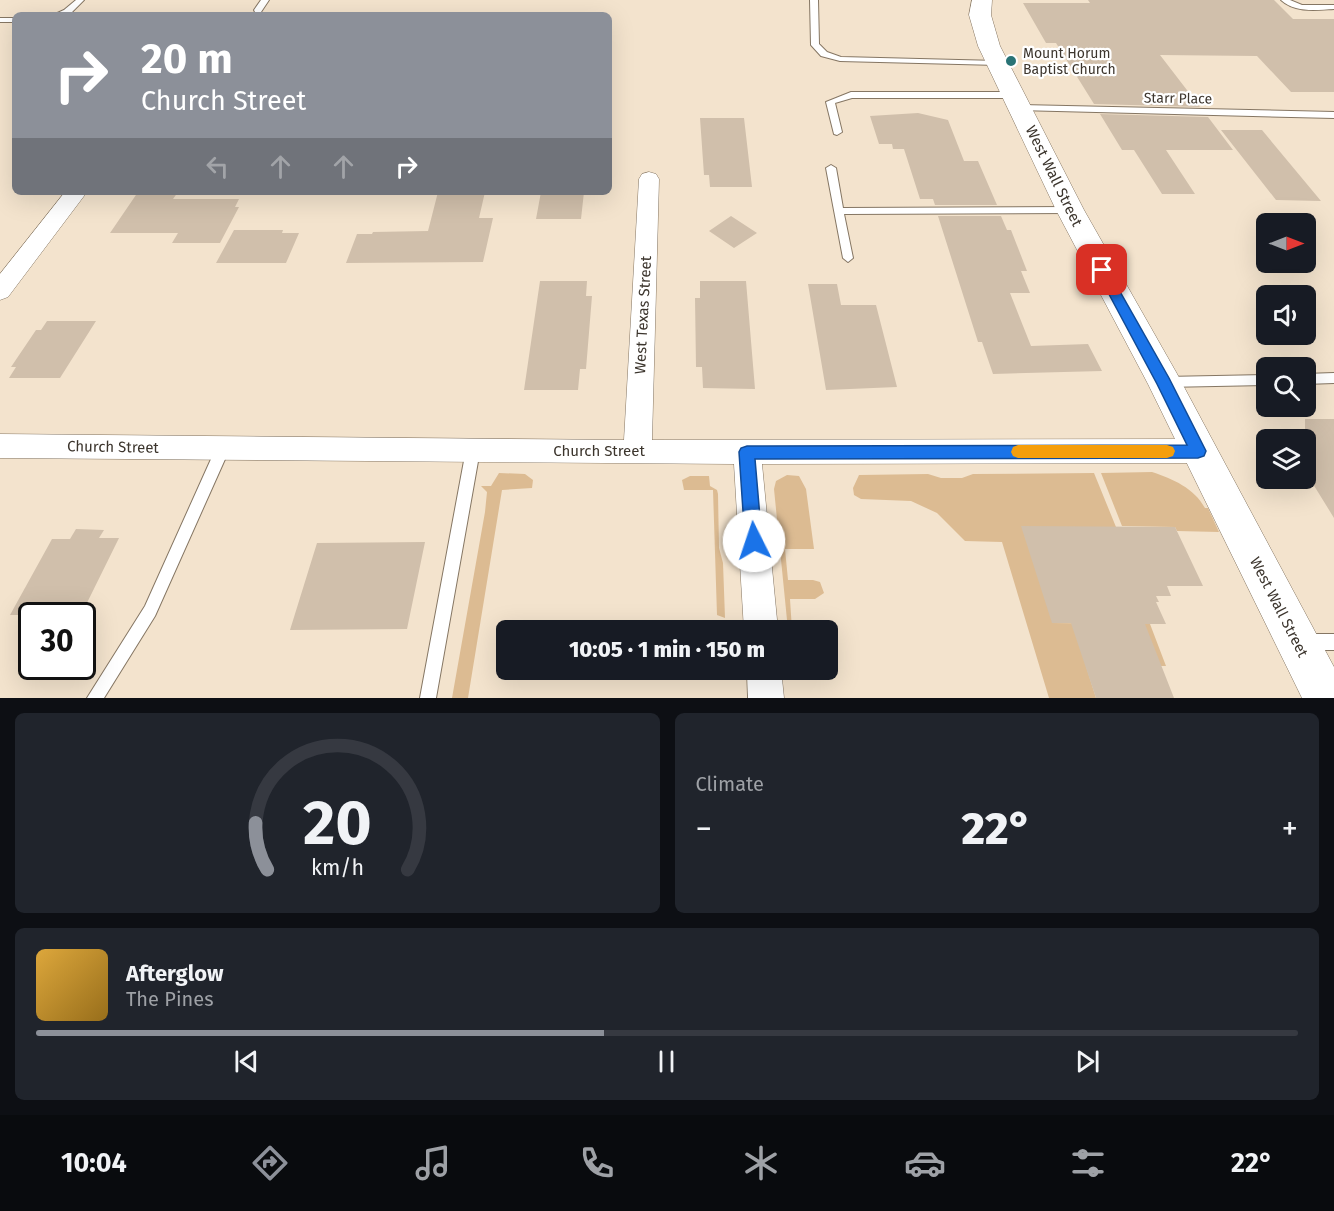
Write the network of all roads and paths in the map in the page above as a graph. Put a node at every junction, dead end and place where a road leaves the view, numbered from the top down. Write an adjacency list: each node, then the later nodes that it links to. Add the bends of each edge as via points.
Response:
1 (80, 0): 8 (lane)
2 (265, 0): 7 (lane)
3 (814, 0): 9 (lane, via 815,45 824,54 865,61)
4 (982, 0): 9 (street, West Wall Street, via 980,15)
5 (1285, 0): 6 (lane, via 1302,7)
6 (1334, 7)
7 (258, 10)
8 (67, 12)
9 (998, 63): 10 (street, West Wall Street)
10 (1018, 102): 11 (lane, Starr Place); 12 (lane, Starr Place, via 852,95 830,102); 16 (street, West Wall Street)
11 (1334, 116)
12 (837, 132)
13 (831, 168): 17 (lane)
14 (649, 179): 28 (street, West Texas Street)
15 (74, 195): 19 (street)
16 (1070, 210): 17 (lane); 23 (street, West Wall Street)
17 (838, 211): 18 (lane)
18 (848, 258)
19 (0, 291)
20 (1334, 378): 21 (lane)
21 (1316, 379)
22 (1256, 380): 23 (lane)
23 (1164, 382): 27 (street, West Wall Street)
24 (0, 446): 25 (street, Church Street)
25 (223, 448): 26 (street, Church Street); 34 (lane, via 150,611)
26 (473, 450): 28 (street, Church Street); 35 (lane)
27 (1198, 451): 29 (street, Church Street); 31 (street, West Wall Street)
28 (637, 452): 29 (street, Church Street)
29 (747, 452): 30 (street)
30 (760, 620)
31 (1297, 642): 32 (lane); 37 (street, West Wall Street)
32 (1334, 642)
33 (765, 680): 36 (street)
34 (95, 698)
35 (428, 698)
36 (766, 698)
37 (1326, 698)

